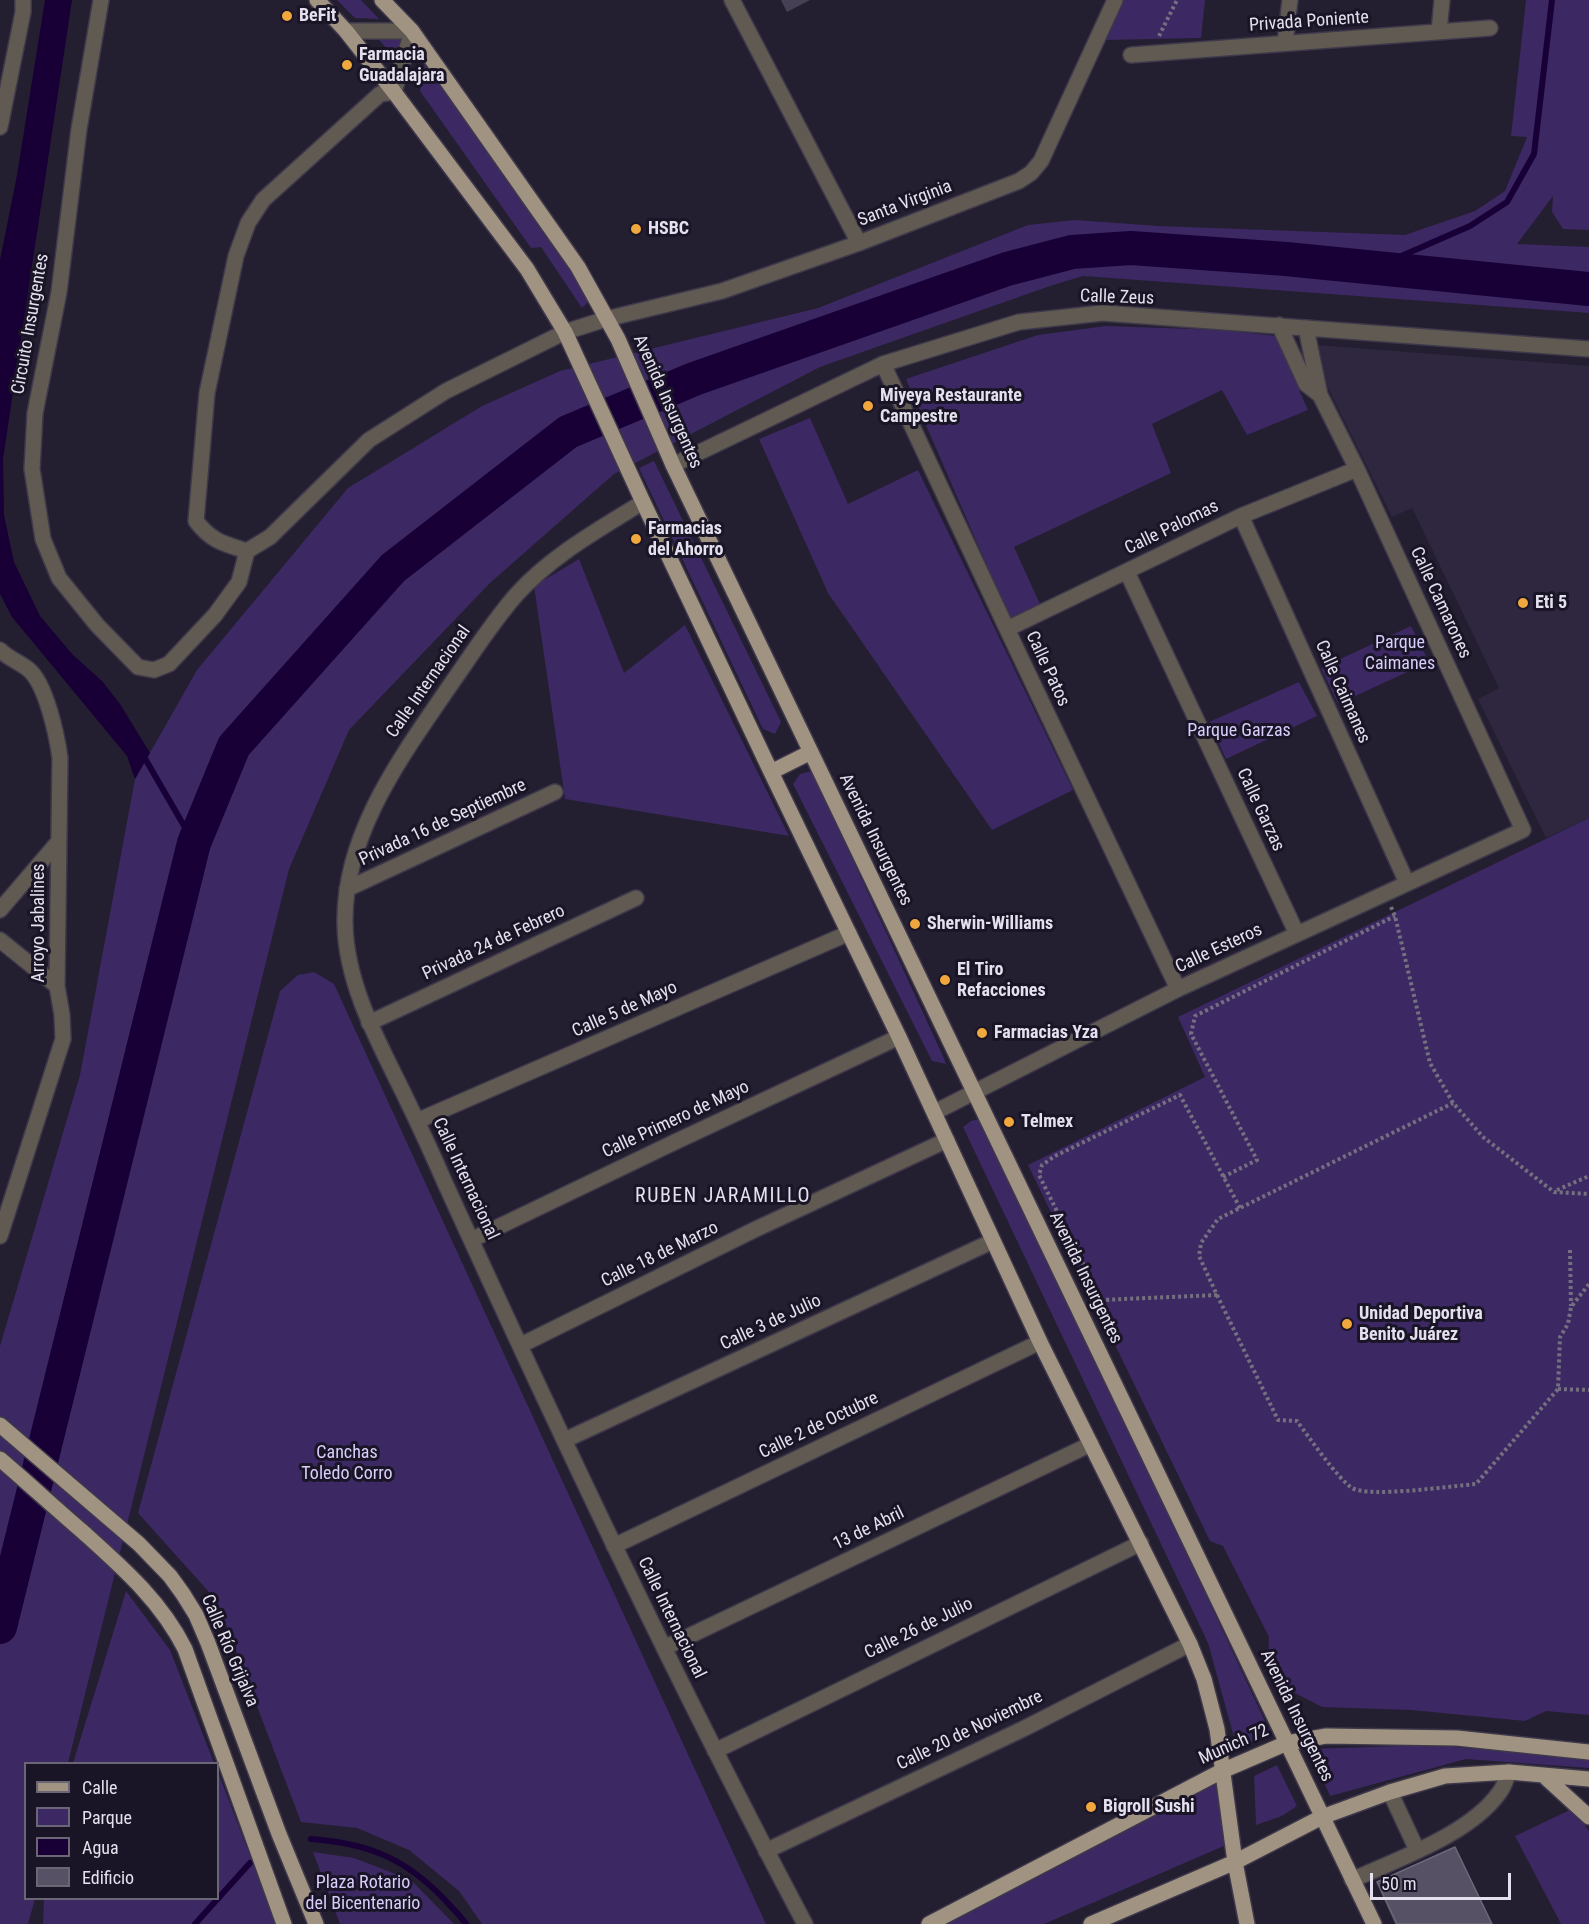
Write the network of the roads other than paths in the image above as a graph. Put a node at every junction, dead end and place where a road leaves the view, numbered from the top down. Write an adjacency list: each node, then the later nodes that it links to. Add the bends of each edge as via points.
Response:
1 (23, 0): 16 (street)
2 (101, 0): 29 (street, Circuito Insurgentes, via 79,129 59,292 35,413 32,469 43,539 59,578 97,625 138,667 154,670 169,664 215,615 239,582)
3 (317, 0): 10 (main road)
4 (382, 0): 11 (main road, Avenida Insurgentes)
5 (732, 0): 17 (street)
6 (1115, 0): 17 (street, Santa Virginia, via 1041,160 1031,173 1019,182)
7 (1290, 0): 13 (street)
8 (1442, 0): 12 (street)
9 (1490, 28): 12 (street, Privada Poniente)
10 (346, 31): 11 (street); 15 (main road)
11 (412, 31): 15 (street); 18 (main road, Avenida Insurgentes, via 578,267)
12 (1439, 32): 13 (street, Privada Poniente)
13 (1285, 43): 14 (street, Privada Poniente)
14 (1131, 55)
15 (394, 92): 21 (main road, via 527,269); 29 (street, via 380,94 263,200 248,223 236,256 207,393 196,521 206,534)
16 (0, 127)
17 (859, 243): 18 (street, Santa Virginia, via 722,291)
18 (606, 319): 21 (street); 25 (main road, Avenida Insurgentes)
19 (1279, 325): 20 (street, Calle Zeus); 23 (street, Calle Zeus, via 1103,313 1050,318 1019,322); 24 (street, Calle Camarones, via 1306,384)
20 (1306, 328): 22 (street, Calle Zeus); 24 (street, Calle Camarones)
21 (565, 332): 27 (main road); 29 (street, via 446,391 369,440 270,537)
22 (1589, 349)
23 (883, 364): 25 (street, Calle Zeus); 31 (street, Calle Patos)
24 (1320, 394): 26 (street, Calle Camarones)
25 (673, 465): 33 (main road, Avenida Insurgentes)
26 (1357, 469): 28 (street, Calle Palomas); 36 (street, Calle Camarones)
27 (643, 502): 34 (main road); 39 (street, Calle Internacional, via 568,549 539,573 518,593 477,646 400,759 359,843)
28 (1241, 516): 30 (street, Calle Palomas); 38 (street, Calle Caimanes)
29 (247, 550)
30 (1127, 572): 31 (street, Calle Palomas); 43 (street, Calle Garzas)
31 (1007, 629): 46 (street, Calle Patos)
32 (2, 656): 37 (street, Arroyo Jabalines, via 30,670 56,729 60,758)
33 (811, 752): 34 (main road); 49 (main road, Avenida Insurgentes)
34 (771, 772): 42 (main road)
35 (555, 792): 39 (street, Privada 16 de Septiembre)
36 (1523, 830): 38 (street, Calle Esteros)
37 (59, 842): 41 (street); 45 (street, Arroyo Jabalines)
38 (1407, 883): 43 (street, Calle Esteros)
39 (347, 889): 47 (street, Calle Internacional, via 345,926 351,968)
40 (636, 898): 47 (street, Privada 24 de Febrero)
41 (0, 910)
42 (849, 933): 48 (main road); 51 (street, Calle 5 de Mayo)
43 (1297, 934): 46 (street, Calle Esteros)
44 (0, 940): 45 (street)
45 (57, 986): 53 (street, Arroyo Jabalines, via 63,1039)
46 (1179, 989): 49 (street, Calle Esteros)
47 (369, 1023): 51 (street, Calle Internacional)
48 (899, 1037): 50 (main road); 54 (street, Calle Primero de Mayo)
49 (974, 1092): 50 (street, Calle Esteros); 66 (main road, Avenida Insurgentes)
50 (935, 1112): 52 (main road)
51 (417, 1121): 54 (street, Calle Internacional)
52 (947, 1140): 55 (main road); 57 (street, Calle 18 de Marzo)
53 (0, 1236)
54 (471, 1240): 57 (street, Calle Internacional)
55 (993, 1241): 56 (main road); 59 (street, Calle 3 de Julio)
56 (1040, 1342): 60 (main road); 63 (street, Calle 2 de Octubre)
57 (521, 1345): 59 (street, Calle Internacional)
58 (0, 1425): 81 (main road, Calle Río Grijalva, via 140,1544 170,1576 196,1615)
59 (565, 1440): 63 (street, Calle Internacional)
60 (1091, 1444): 62 (main road); 65 (street, 13 de Abril)
61 (0, 1459): 80 (main road, via 126,1570 174,1627)
62 (1141, 1543): 64 (main road); 67 (street, Calle 26 de Julio)
63 (614, 1546): 65 (street, Calle Internacional)
64 (1190, 1644): 69 (main road, via 1212,1709); 77 (street, Calle 20 de Noviembre, via 1023,1729)
65 (664, 1648): 67 (street, Calle Internacional)
66 (1287, 1743): 68 (main road, Munich 72, via 1326,1736 1457,1738); 69 (main road, Munich 72); 74 (main road, Avenida Insurgentes)
67 (715, 1750): 77 (street, Calle Internacional)
68 (1589, 1752)
69 (1222, 1771): 78 (main road); 83 (main road, Munich 72)
70 (1509, 1772): 71 (main road); 73 (main road, via 1444,1776); 76 (street, via 1500,1792 1475,1817)
71 (1543, 1775): 72 (main road); 75 (main road)
72 (1589, 1779)
73 (1390, 1792): 74 (main road); 76 (street)
74 (1322, 1817): 78 (main road); 79 (main road, Avenida Insurgentes)
75 (1589, 1817)
76 (1417, 1850): 79 (street)
77 (766, 1851): 82 (street, Calle Internacional)
78 (1235, 1862): 84 (main road); 85 (main road)
79 (1352, 1880): 86 (main road, Avenida Insurgentes)
80 (284, 1924)
81 (316, 1924)
82 (805, 1924)
83 (929, 1924)
84 (1090, 1924)
85 (1247, 1924)
86 (1374, 1924)

